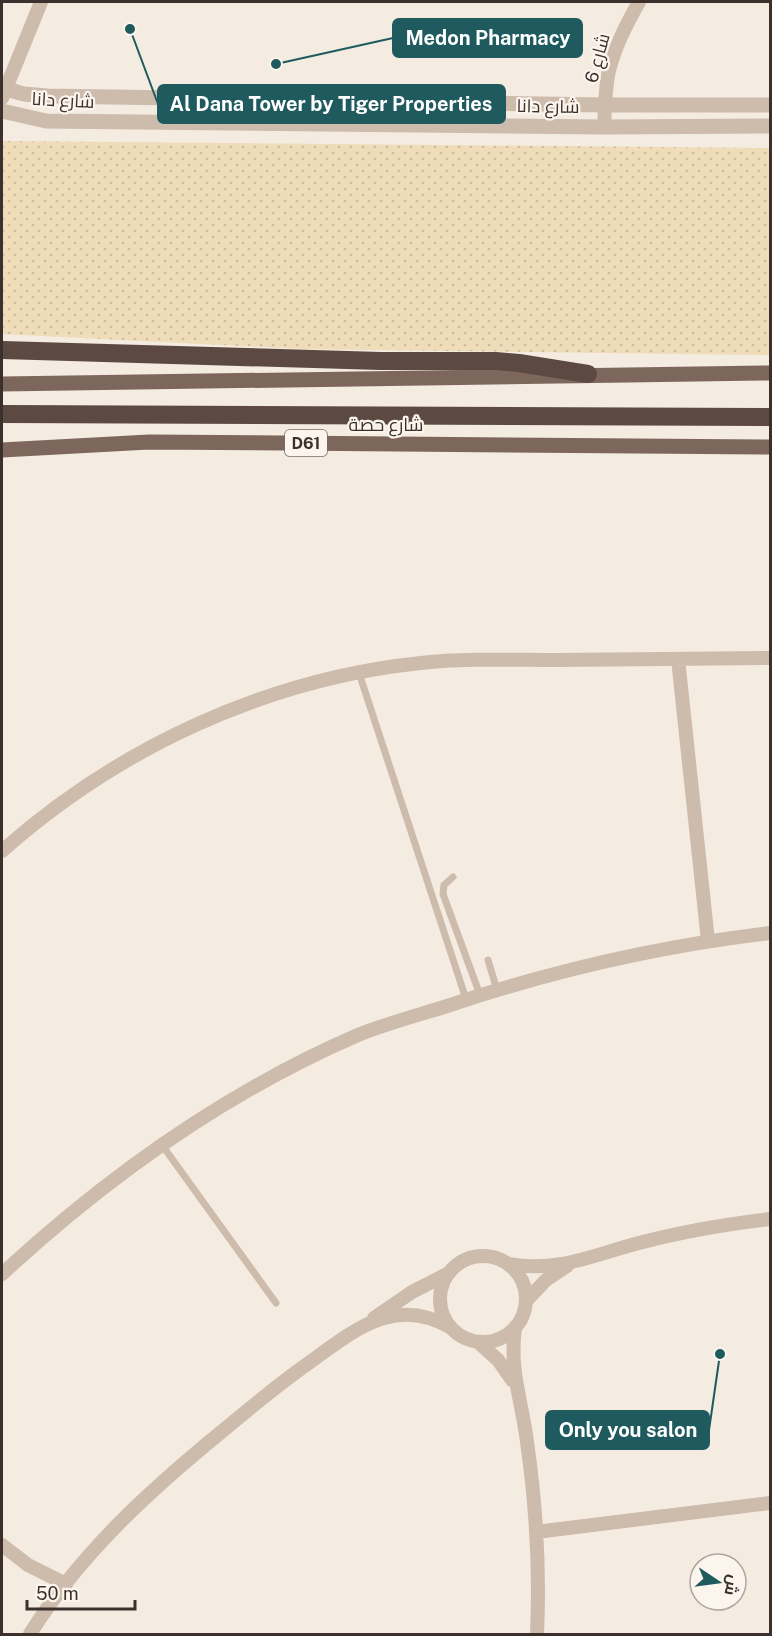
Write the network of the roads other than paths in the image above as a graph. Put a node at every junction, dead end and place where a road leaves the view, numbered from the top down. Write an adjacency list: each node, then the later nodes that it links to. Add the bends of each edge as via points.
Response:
1 (41, 2): 3 (street)
2 (635, 3): 4 (street, شارع 6, via 615,51)
3 (3, 92): 4 (street, شارع دانا, via 59,97)
4 (605, 105): 5 (street, شارع دانا); 8 (street, شارع 6)
5 (771, 105)
6 (2, 111): 8 (street, شارع دانا, via 46,121)
7 (771, 126): 8 (street, شارع دانا)
8 (604, 127)
9 (2, 350): 11 (highway, via 496,362)
10 (771, 373): 11 (main road)
11 (588, 374): 12 (main road)
12 (2, 384)
13 (2, 414): 14 (highway)
14 (771, 417)
15 (771, 447): 16 (main road, شارع حصة / D61, via 149,442)
16 (2, 450)
17 (771, 658): 18 (street)
18 (678, 659): 19 (street, via 457,660); 23 (street)
19 (359, 673): 20 (street, via 277,694 173,736 76,792); 28 (lane)
20 (2, 851)
21 (453, 877): 25 (lane, via 444,885 444,894)
22 (771, 933): 23 (street)
23 (708, 941): 27 (street, via 594,963)
24 (474, 950): 25 (lane)
25 (467, 959): 28 (lane)
26 (488, 960): 27 (lane)
27 (497, 990): 28 (street)
28 (473, 997): 29 (street, via 360,1034 326,1050 250,1090)
29 (162, 1145): 34 (street, via 84,1202); 36 (lane)
30 (771, 1219): 32 (street, via 662,1237)
31 (508, 1264): 32 (street); 33 (street, via 482,1256 464,1261); 35 (street, via 522,1280)
32 (571, 1264): 35 (street, via 546,1280)
33 (449, 1273): 37 (street, via 441,1297); 38 (street, via 394,1303)
34 (2, 1274)
35 (526, 1301): 39 (street)
36 (276, 1303)
37 (450, 1327): 38 (street, via 438,1320 412,1315 385,1317); 40 (street)
38 (360, 1328): 45 (street, via 288,1377 187,1459 123,1519)
39 (515, 1328): 40 (street, via 498,1340); 41 (street, via 512,1361)
40 (478, 1342): 41 (street, via 506,1370)
41 (519, 1394): 43 (street)
42 (771, 1503): 43 (street)
43 (536, 1532): 47 (street)
44 (2, 1545): 45 (street, via 41,1579)
45 (63, 1589): 46 (street)
46 (30, 1635)
47 (537, 1635)

